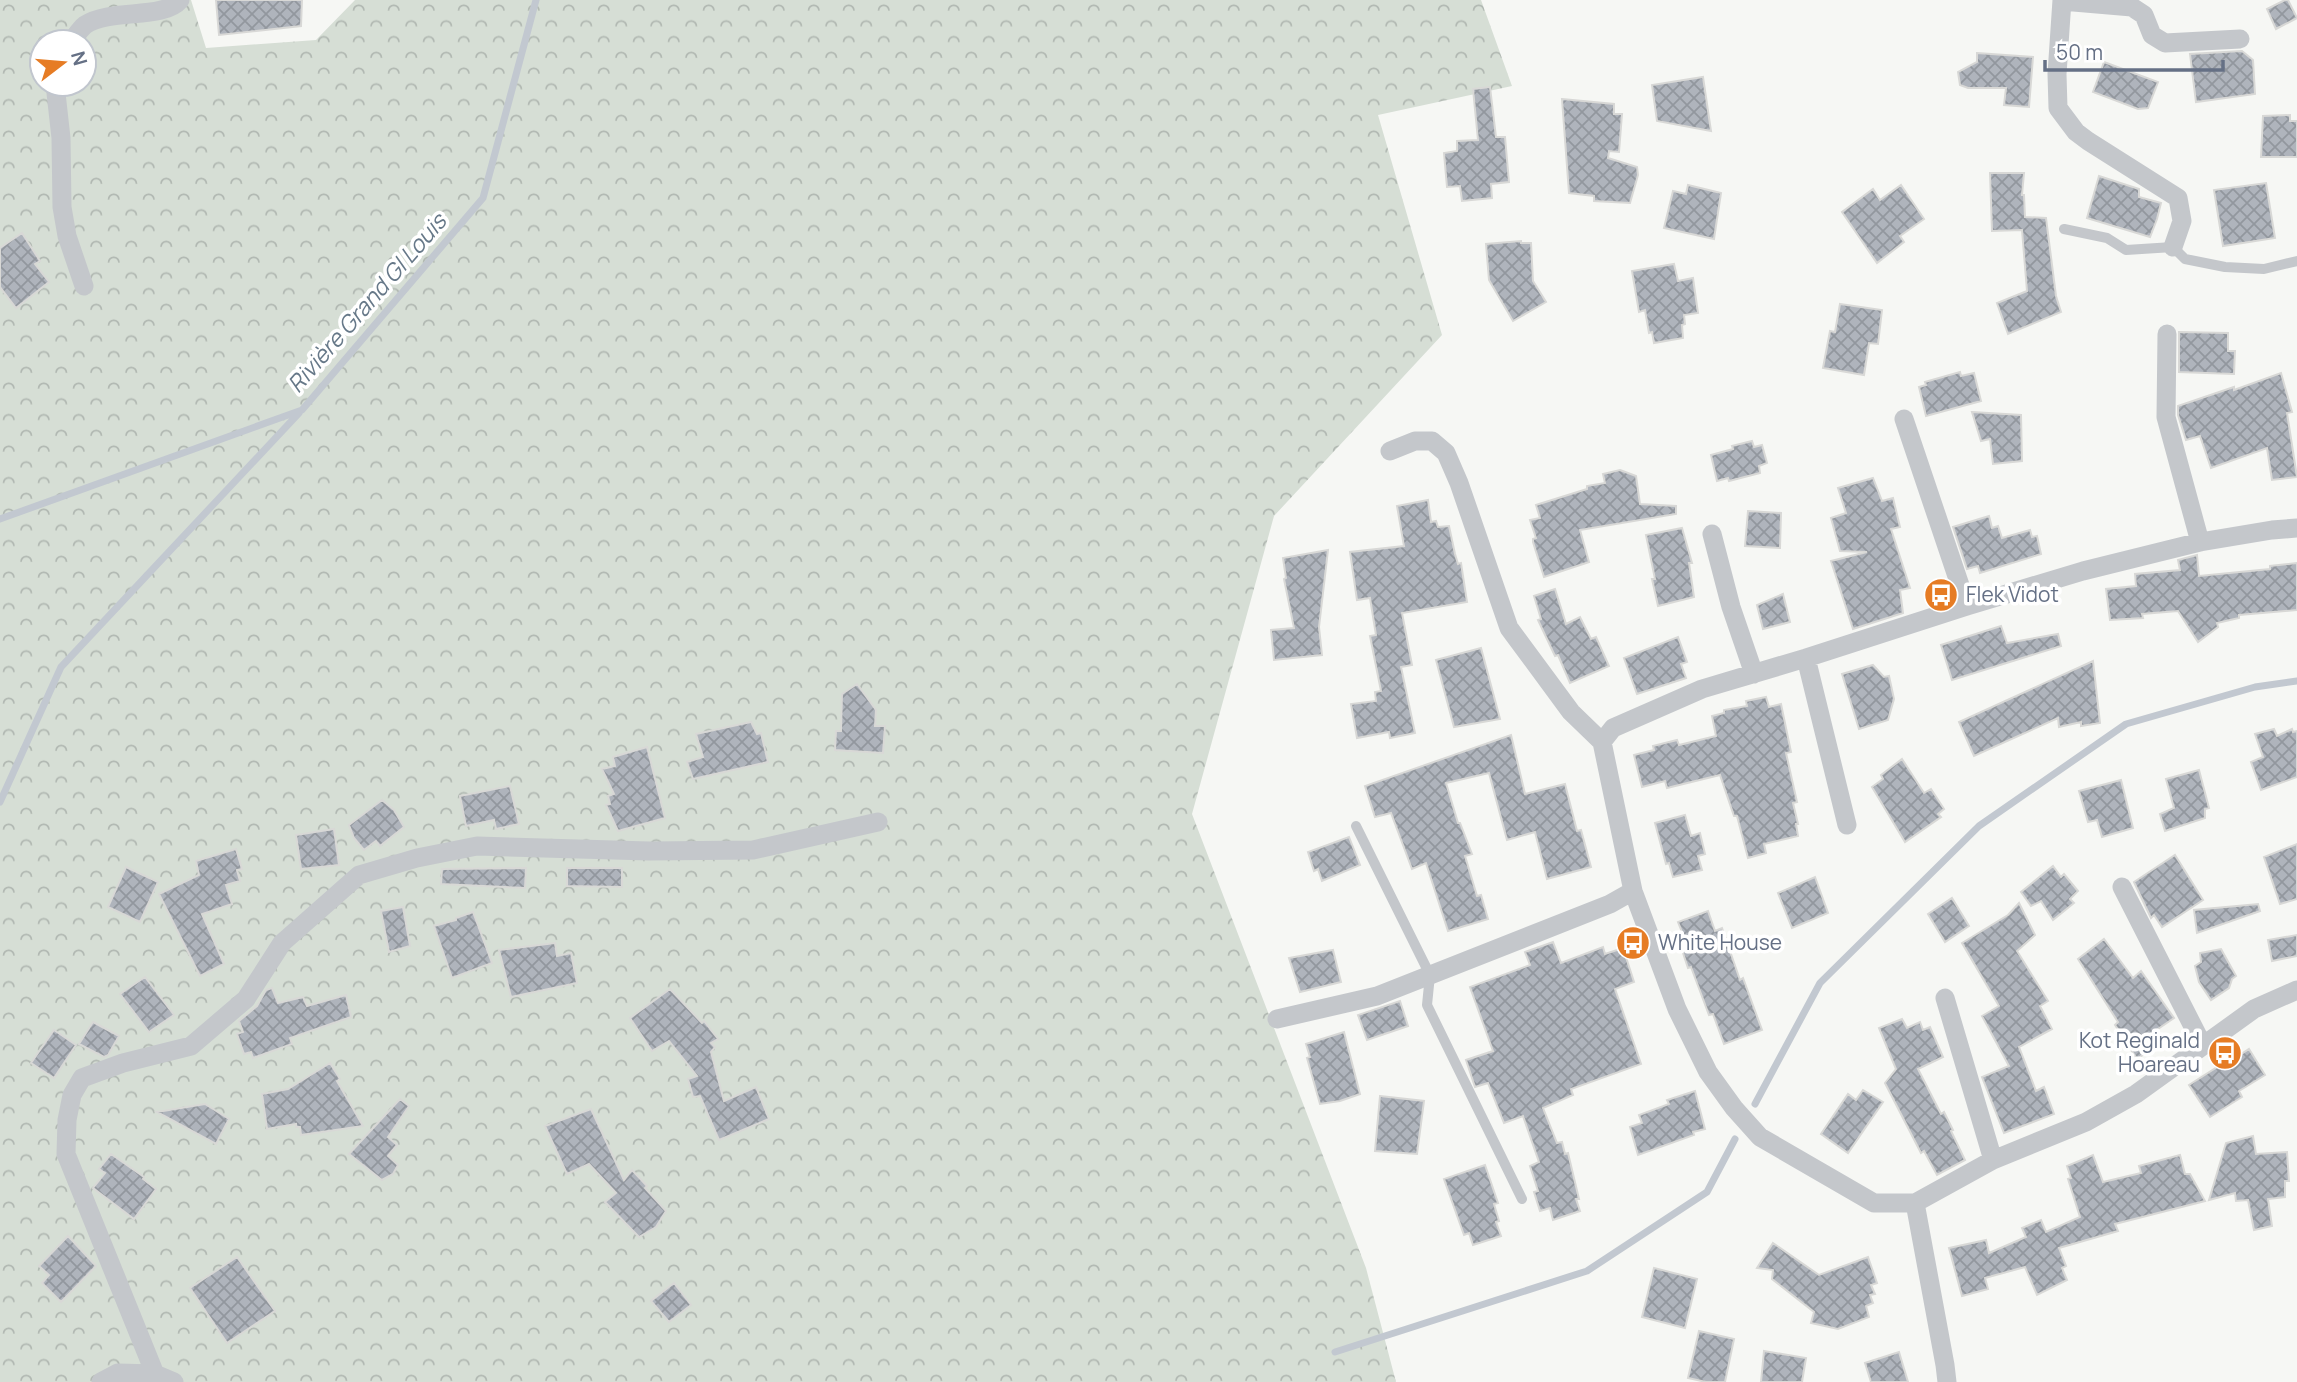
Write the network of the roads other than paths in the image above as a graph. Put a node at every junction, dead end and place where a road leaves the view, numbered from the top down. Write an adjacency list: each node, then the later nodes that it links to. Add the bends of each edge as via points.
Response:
1 (180, 0): 3 (street, via 163,11 120,14)
2 (2062, 1): 4 (street, via 2132,7 2144,15 2152,35 2165,43); 7 (street, via 2058,108 2076,132 2178,198 2182,221)
3 (83, 28)
4 (2241, 39)
5 (57, 98): 9 (street, via 62,207)
6 (2064, 229): 7 (lane, via 2107,238 2126,250)
7 (2173, 247): 8 (lane, via 2185,259 2225,267 2264,269)
8 (2297, 261)
9 (84, 286)
10 (2167, 334): 15 (street, via 2166,417)
11 (1904, 419): 16 (street)
12 (1390, 451): 19 (street, via 1415,441 1432,441 1446,453 1509,628 1570,712)
13 (2297, 528): 15 (street)
14 (1712, 534): 18 (street)
15 (2200, 542): 16 (street)
16 (1967, 606): 17 (street)
17 (1806, 658): 18 (street); 21 (street)
18 (1754, 674): 19 (street, via 1702,688 1648,711 1613,728)
19 (1602, 742): 24 (street)
20 (878, 822): 33 (street, via 753,850 477,846 359,875 282,943 246,999 191,1046 82,1078 72,1095 66,1154)
21 (1847, 825)
22 (1356, 826): 25 (lane)
23 (2122, 887): 29 (street)
24 (1633, 891): 25 (street); 32 (street, via 1703,1061 1751,1128 1874,1203)
25 (1430, 975): 28 (street, via 1377,996); 31 (lane, via 1427,1005)
26 (2297, 990): 29 (street, via 2254,1009)
27 (1945, 998): 30 (street)
28 (1277, 1019)
29 (2203, 1046): 30 (street, via 2087,1122)
30 (1993, 1160): 32 (street)
31 (1522, 1199)
32 (1915, 1203): 36 (street)
33 (155, 1374): 34 (street, via 118,1373); 35 (street)
34 (101, 1382)
35 (174, 1382)
36 (1947, 1382)

